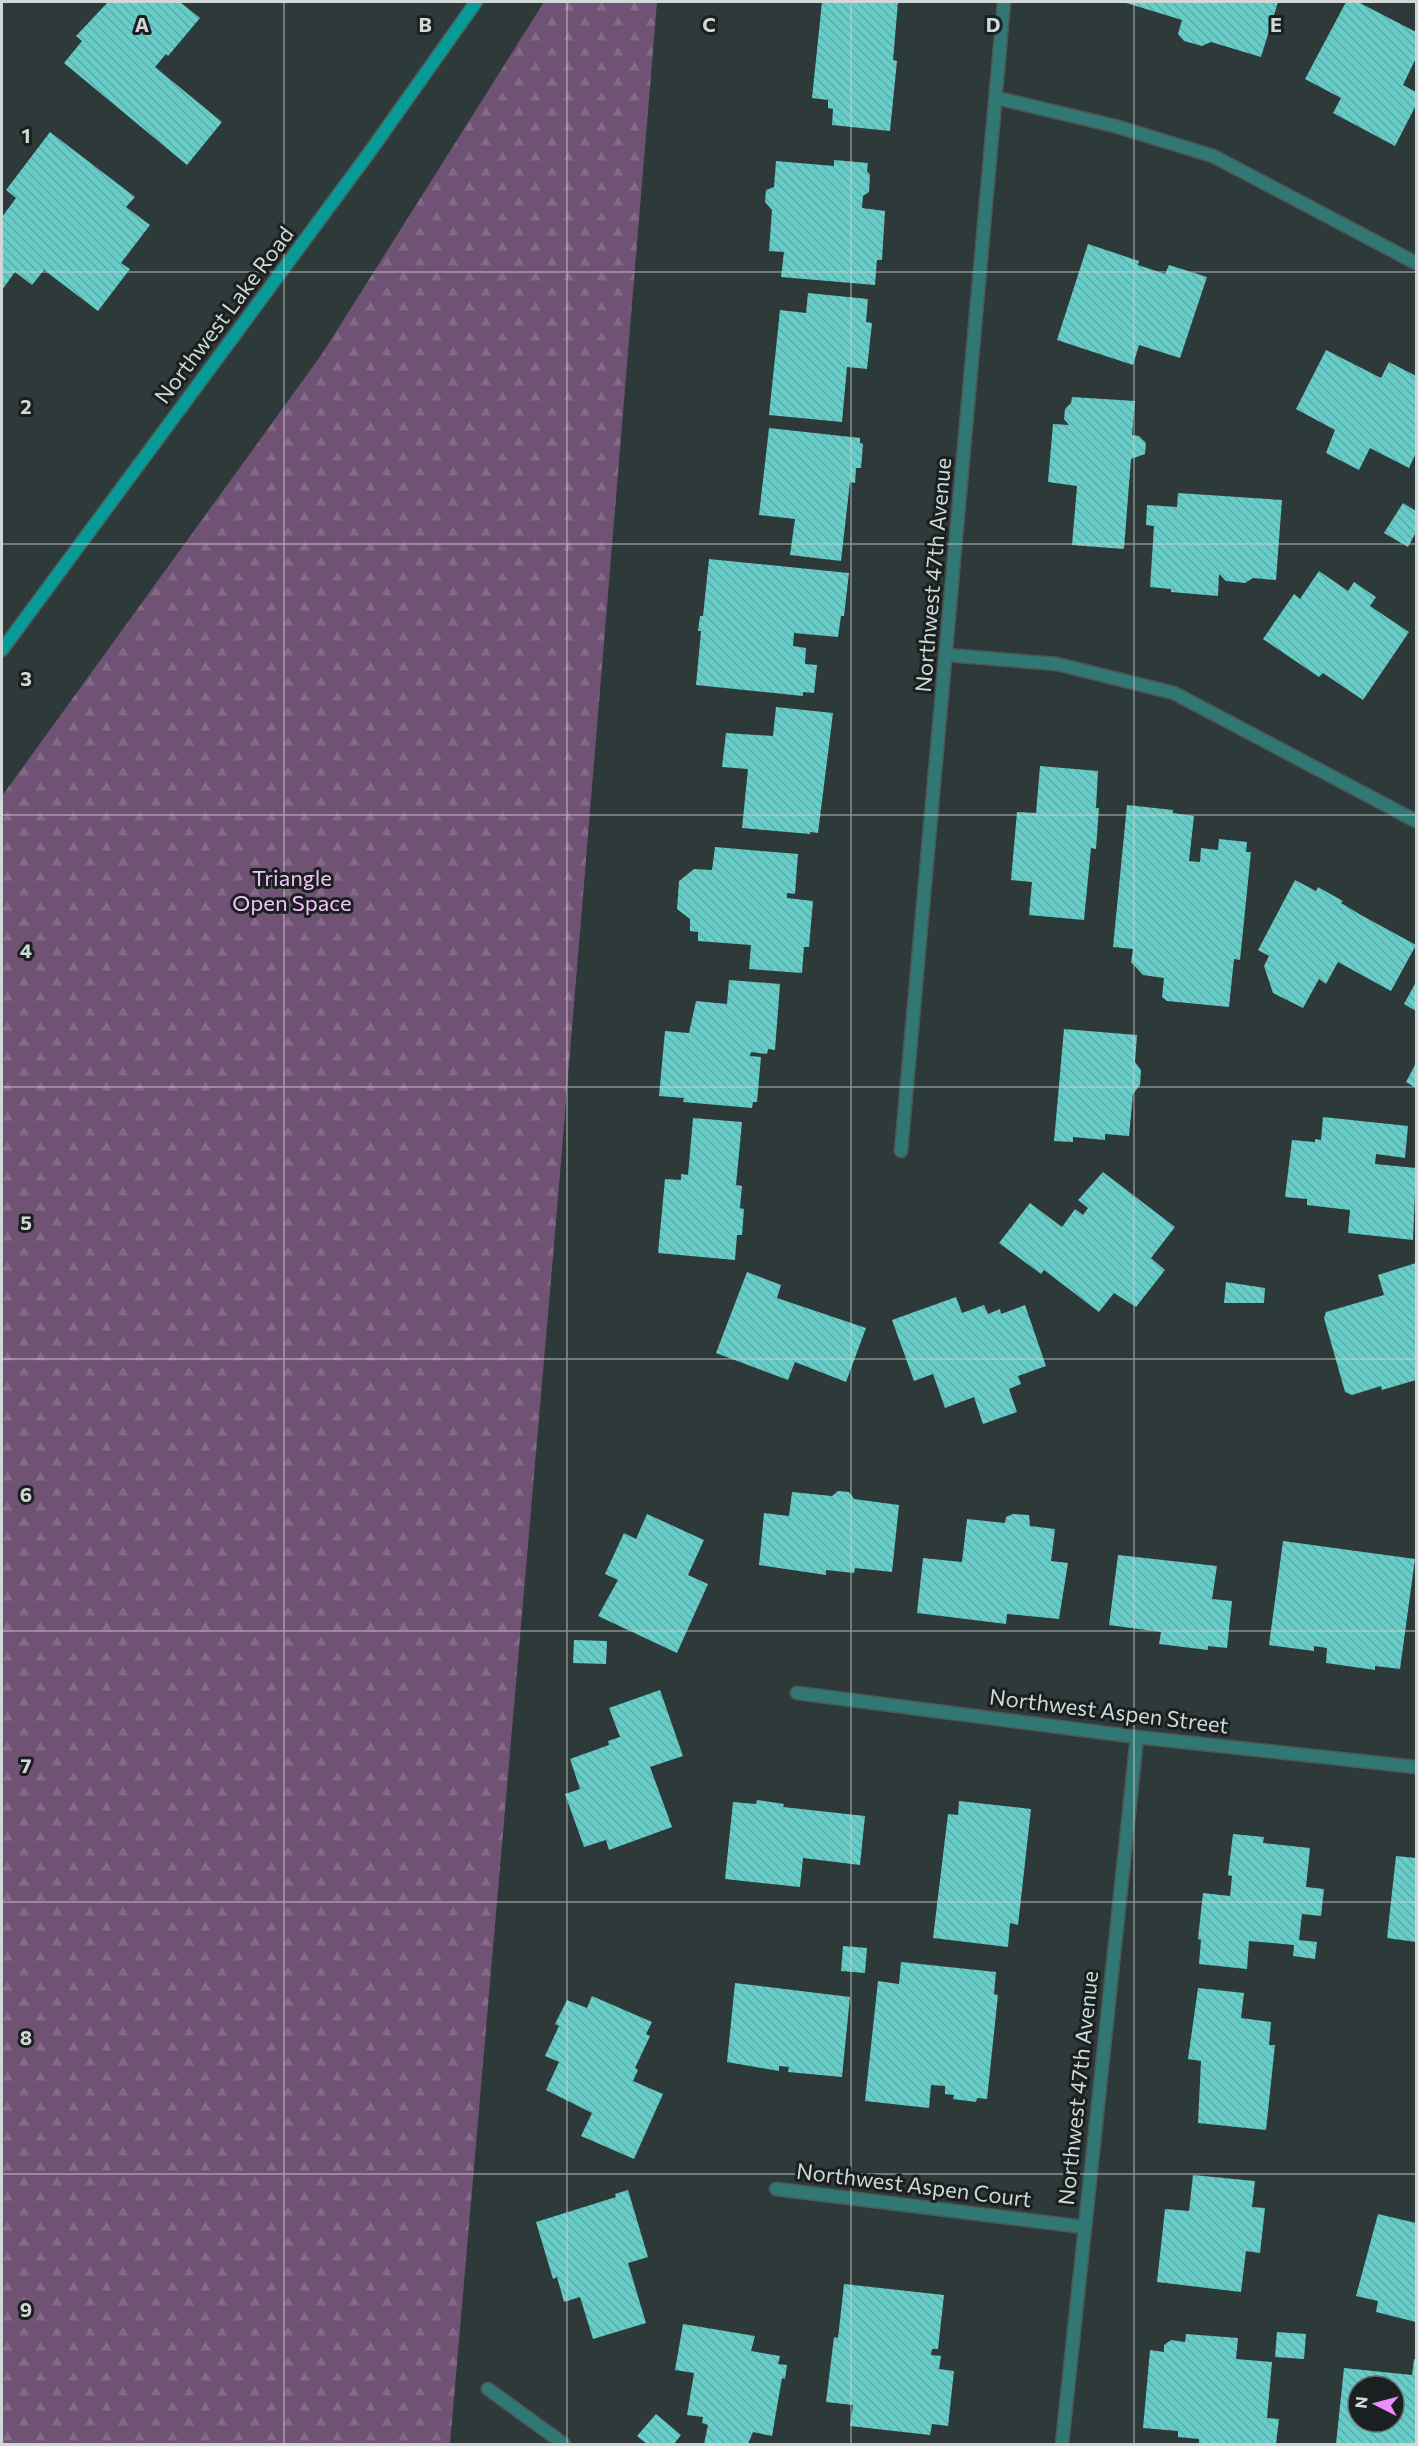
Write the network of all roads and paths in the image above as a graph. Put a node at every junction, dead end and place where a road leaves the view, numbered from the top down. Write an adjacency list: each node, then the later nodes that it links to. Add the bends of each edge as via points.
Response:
1 (476, 2): 5 (main road, Northwest Lake Road)
2 (1004, 2): 3 (street, Northwest 47th Avenue)
3 (997, 98): 4 (street, via 1115,126 1213,156); 6 (street, Northwest 47th Avenue)
4 (1416, 263)
5 (2, 650)
6 (947, 655): 7 (street, via 1057,664 1174,693); 8 (street, Northwest 47th Avenue)
7 (1416, 822)
8 (901, 1151)
9 (797, 1693): 10 (street, Northwest Aspen Street)
10 (1137, 1737): 11 (street, Northwest Aspen Street); 13 (street, Northwest 47th Avenue)
11 (1416, 1767)
12 (776, 2189): 13 (street, Northwest Aspen Court)
13 (1084, 2227): 16 (street, Northwest 47th Avenue)
14 (488, 2389): 15 (street)
15 (564, 2445)
16 (1062, 2445)

